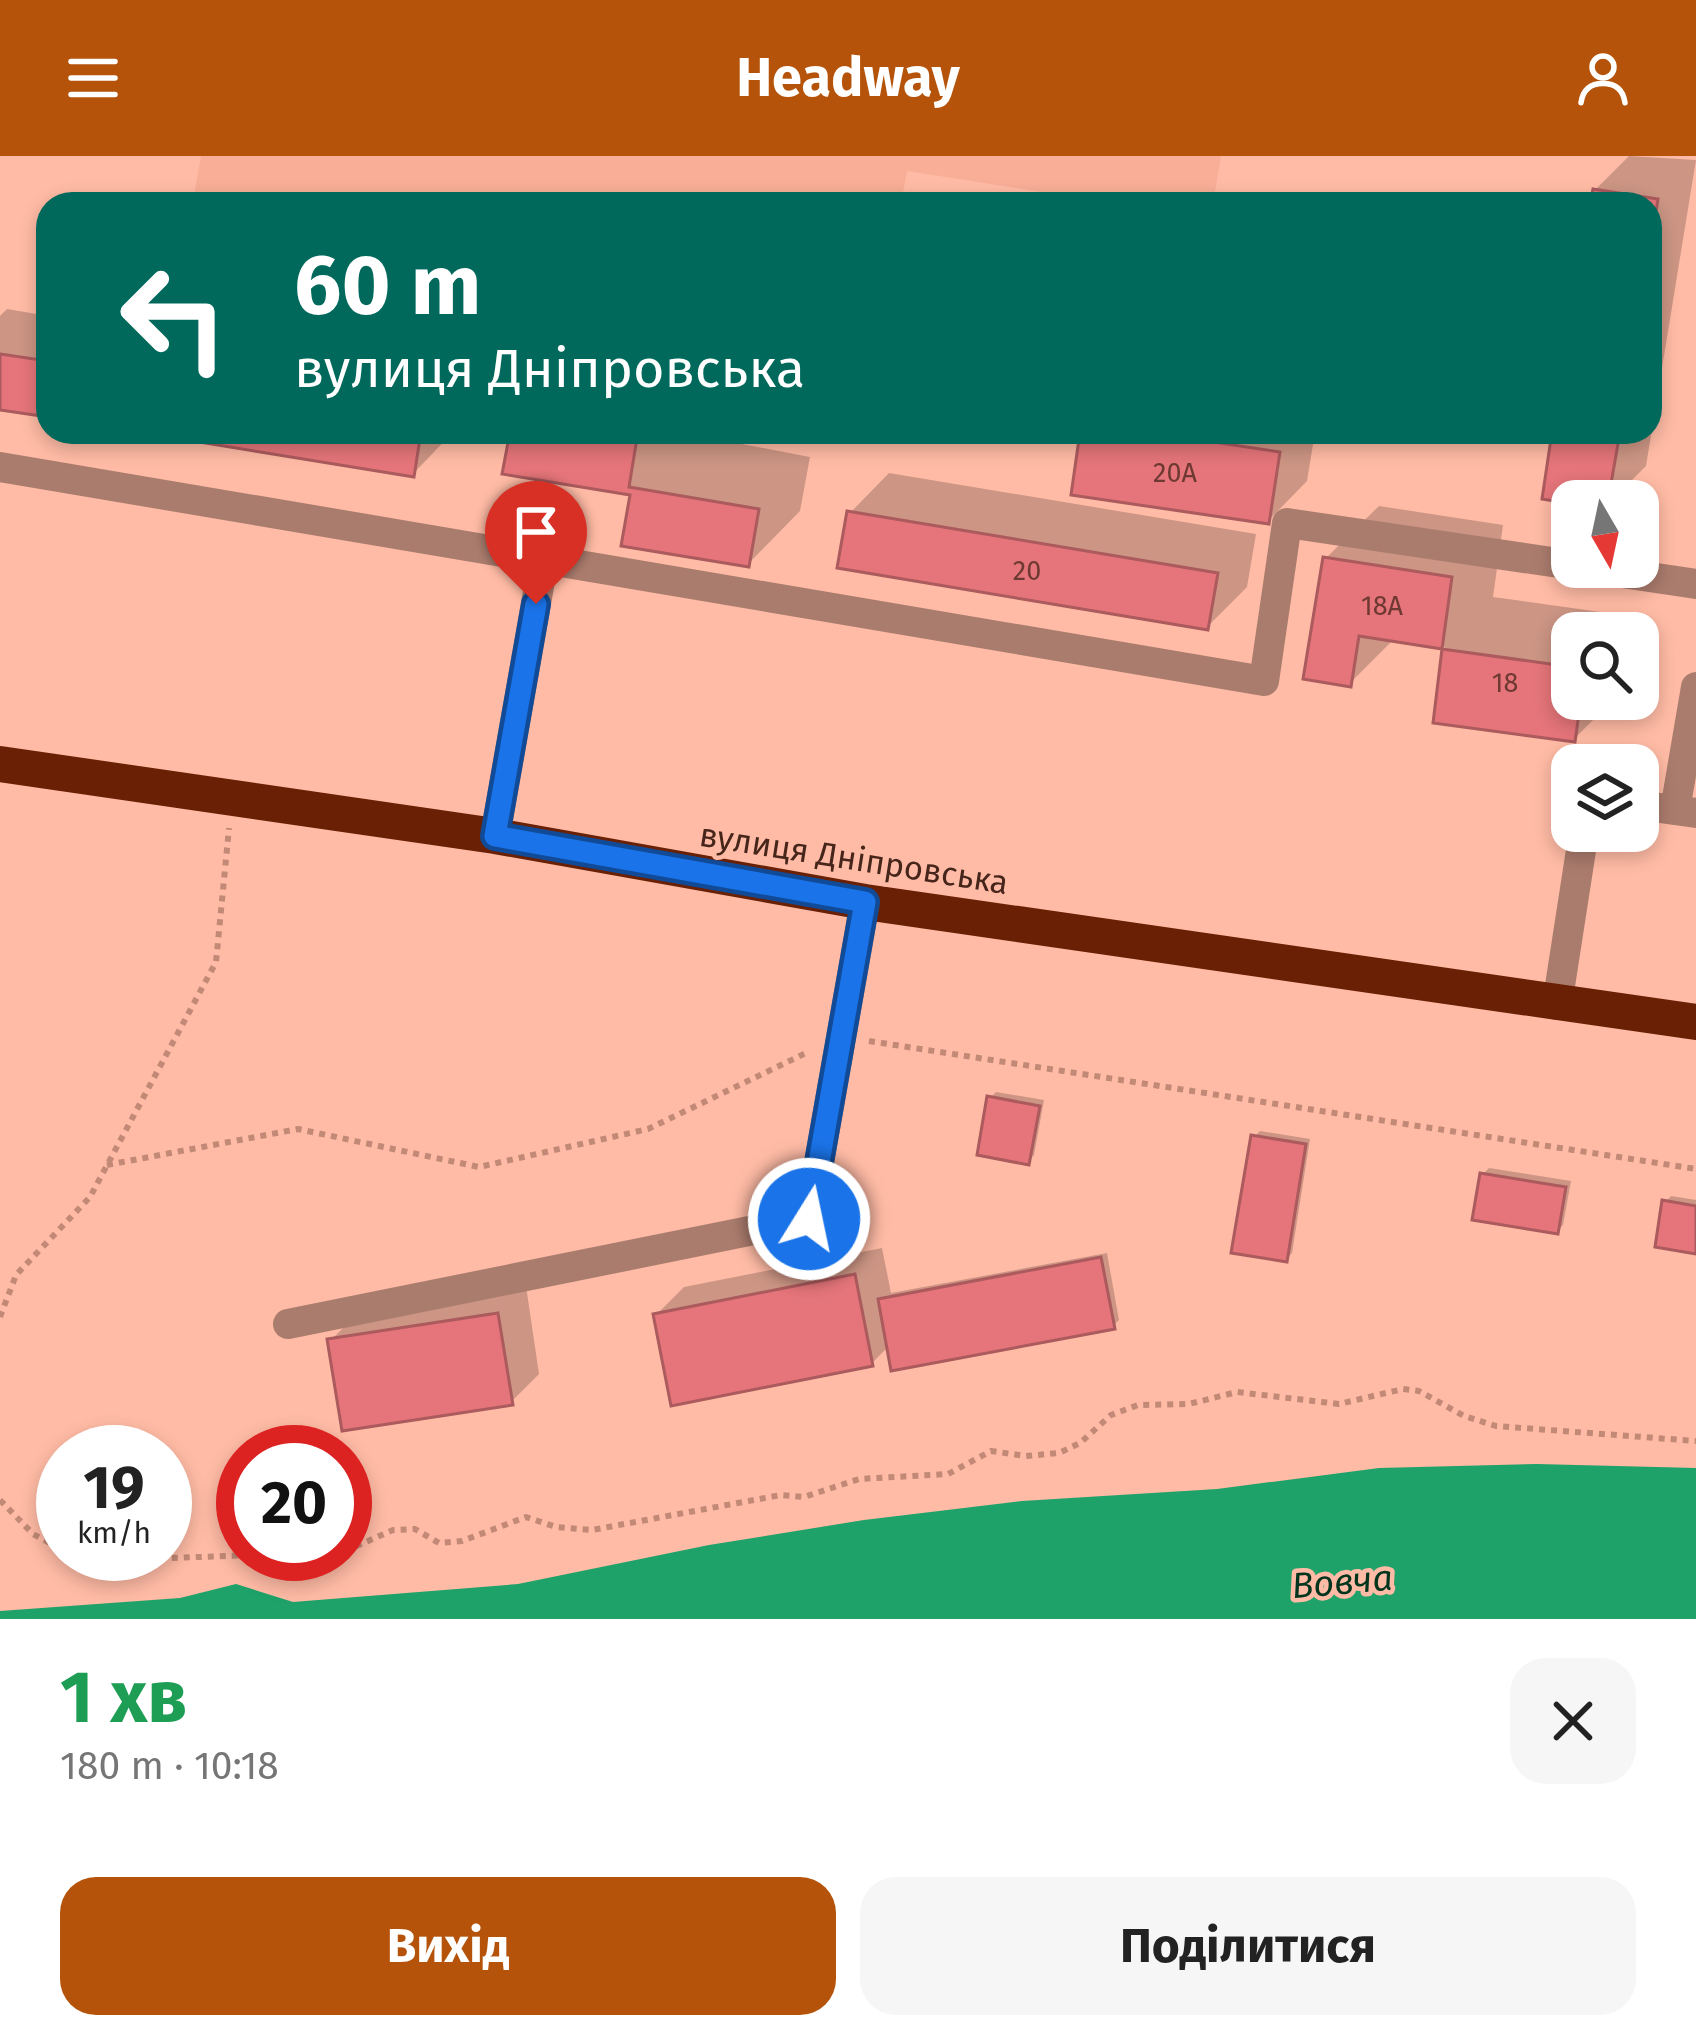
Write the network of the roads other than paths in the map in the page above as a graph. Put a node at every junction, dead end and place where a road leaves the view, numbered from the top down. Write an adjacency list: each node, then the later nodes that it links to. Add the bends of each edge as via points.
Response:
1 (0, 467): 2 (lane)
2 (544, 558): 3 (lane, via 1264,681 1287,523); 9 (lane)
3 (1551, 563)
4 (1659, 578): 5 (lane)
5 (1696, 584)
6 (1696, 687): 8 (lane)
7 (0, 764): 9 (highway, вулиця Дніпровська)
8 (1686, 812)
9 (495, 836): 11 (highway, вулиця Дніпровська)
10 (1581, 852): 12 (lane)
11 (865, 902): 12 (highway, вулиця Дніпровська); 14 (lane, via 809,1219)
12 (1557, 1004): 13 (highway, вулиця Дніпровська)
13 (1696, 1022)
14 (288, 1324)

